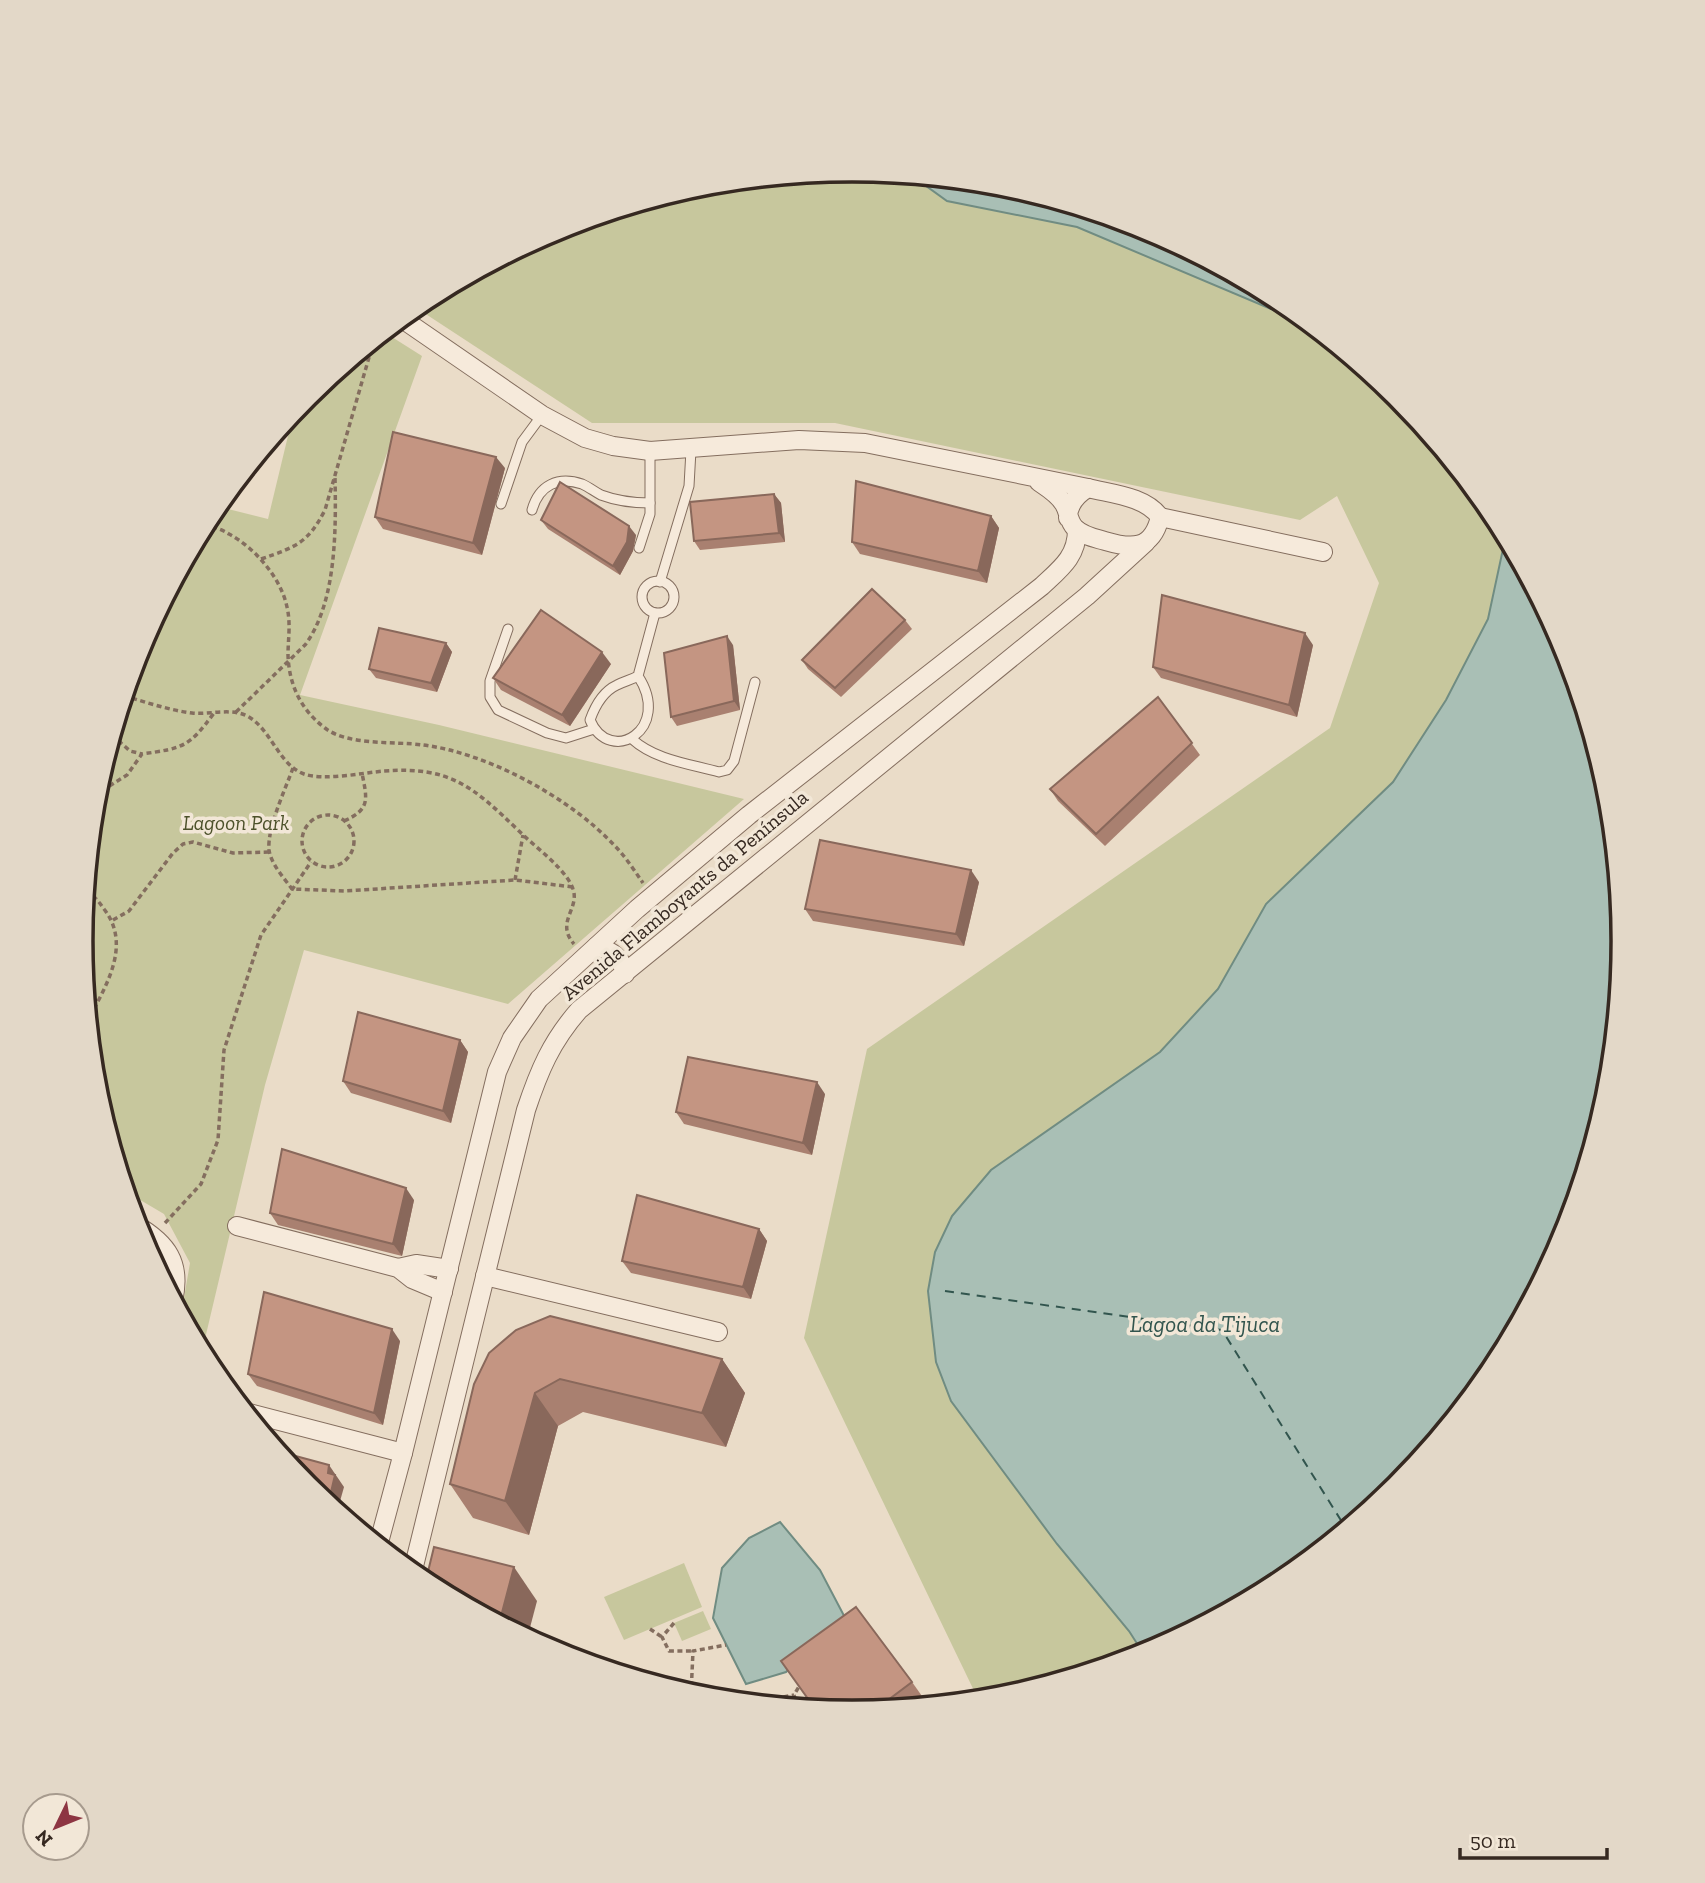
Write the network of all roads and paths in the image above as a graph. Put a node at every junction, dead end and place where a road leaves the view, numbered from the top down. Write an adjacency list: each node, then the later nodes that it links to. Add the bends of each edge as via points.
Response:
1 (410, 324): 3 (street)
2 (370, 356): 6 (path)
3 (542, 415): 5 (street, via 585,438); 9 (lane, via 522,442)
4 (691, 450): 5 (street); 7 (street, via 799,440 865,443); 19 (lane, via 690,486)
5 (650, 452): 10 (lane)
6 (335, 477): 18 (path, via 315,530 301,543); 22 (path, via 337,537 322,615)
7 (1033, 478): 8 (street); 13 (street, via 1062,502)
8 (1088, 488): 12 (street, via 1138,500); 13 (street, Avenida Flamboyants da Península, via 1068,509)
9 (501, 503)
10 (650, 503): 11 (lane, via 627,502 564,481 541,489); 16 (lane)
11 (532, 510)
12 (1160, 517): 15 (street, Avenida Flamboyants da Península); 17 (street)
13 (1073, 524): 15 (street, via 1084,534 1123,546); 43 (street, Avenida Flamboyants da Península, via 1075,550 1042,586)
14 (215, 529): 18 (path)
15 (1146, 542): 46 (street, Avenida Flamboyants da Península, via 1087,596)
16 (639, 548)
17 (1323, 552)
18 (261, 559): 22 (path, via 287,605)
19 (660, 582): 20 (lane, via 671,590 672,603); 20 (lane, via 643,591 644,605)
20 (655, 613): 23 (lane)
21 (508, 629): 28 (lane, via 490,681 490,697 498,710 566,738)
22 (289, 662): 26 (path); 43 (path, via 300,702 327,730 345,738 426,745 495,764 581,814 615,846)
23 (638, 676): 28 (lane, via 604,695 590,720); 29 (lane, via 649,705 640,732)
24 (755, 682): 29 (lane, via 734,761 727,770 719,772 644,750)
25 (133, 698): 27 (path, via 194,713)
26 (236, 712): 27 (path); 32 (path, via 258,724)
27 (214, 713): 31 (path, via 184,746)
28 (594, 729): 29 (lane, via 621,742)
29 (632, 739)
30 (120, 742): 31 (path)
31 (142, 754): 34 (path, via 127,775)
32 (292, 768): 33 (path, via 305,775); 37 (path)
33 (362, 773): 35 (path, via 367,799 364,808); 36 (path, via 404,770 460,781 481,794)
34 (109, 786)
35 (344, 821): 38 (path, via 329,815 307,825 301,839); 38 (path, via 354,843 348,858 326,868)
36 (523, 835): 39 (path); 40 (path, via 559,867)
37 (269, 852): 41 (path); 44 (path, via 233,853 193,842 183,844 129,911)
38 (311, 862): 41 (path)
39 (515, 880): 40 (path); 41 (path, via 345,891)
40 (573, 887): 45 (path, via 567,930 570,938)
41 (292, 889): 49 (path, via 261,935 224,1050 218,1140 201,1184)
42 (94, 896): 44 (path)
43 (652, 896): 45 (street, Avenida Flamboyants da Península)
44 (113, 920): 47 (path, via 118,940 114,969)
45 (591, 951): 46 (street, via 611,951); 51 (street, Avenida Flamboyants da Península, via 539,999 512,1038 497,1072)
46 (625, 974): 52 (street, Avenida Flamboyants da Península, via 579,1010 542,1063)
47 (95, 1005)
48 (237, 1226): 50 (street)
49 (154, 1235): 53 (street, via 167,1248)
50 (398, 1268): 51 (street, via 416,1264); 54 (street)
51 (449, 1269): 54 (street, Avenida Flamboyants da Península)
52 (485, 1276): 55 (street); 59 (street, Avenida Flamboyants da Península)
53 (176, 1287)
54 (443, 1292): 57 (street, Avenida Flamboyants da Península)
55 (718, 1332)
56 (260, 1416): 57 (street)
57 (403, 1453): 58 (street, Avenida Flamboyants da Península)
58 (381, 1536)
59 (415, 1562)
60 (674, 1623): 62 (path)
61 (650, 1629): 62 (path)
62 (662, 1637): 64 (path, via 669,1651)
63 (726, 1645): 64 (path)
64 (693, 1651): 66 (path)
65 (806, 1671): 67 (path)
66 (692, 1684)
67 (794, 1695): 68 (path); 69 (path)
68 (785, 1698)
69 (795, 1699)

